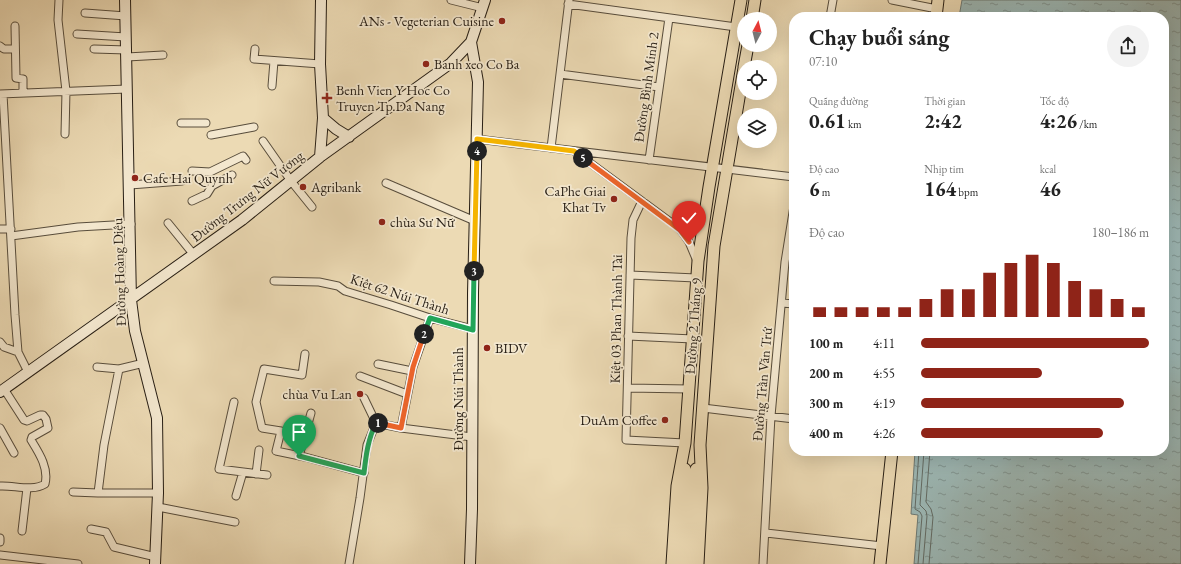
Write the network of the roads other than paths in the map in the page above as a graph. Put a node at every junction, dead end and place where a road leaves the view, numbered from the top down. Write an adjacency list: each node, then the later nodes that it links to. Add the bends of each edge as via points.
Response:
1 (59, 0): 34 (street, via 58,20)
2 (125, 0): 15 (main road, Đường Hoàng Diệu)
3 (321, 0): 29 (main road)
4 (451, 0): 10 (street)
5 (741, 0): 18 (main road, Đường 2 Tháng 9)
6 (755, 0): 12 (main road)
7 (833, 0): 13 (street)
8 (892, 0): 11 (street)
9 (568, 2): 16 (street); 30 (street)
10 (484, 4): 21 (main road, Đường Trưng Nữ Vương)
11 (937, 9)
12 (753, 12)
13 (831, 12)
14 (85, 13): 15 (street)
15 (126, 16): 20 (main road, Đường Hoàng Diệu)
16 (670, 18): 18 (street); 32 (street, Đường Bình Minh 2)
17 (15, 26): 23 (street)
18 (736, 28): 52 (main road, Đường 2 Tháng 9)
19 (77, 34): 20 (street)
20 (126, 37): 26 (main road, Đường Hoàng Diệu)
21 (471, 42): 44 (main road, Đường Trưng Nữ Vương, via 451,62); 45 (main road, Đường Núi Thành, via 478,82)
22 (0, 46): 23 (street, via 4,49)
23 (16, 49): 35 (street, via 16,78 23,79)
24 (255, 49): 28 (street, via 254,59)
25 (94, 50): 26 (street)
26 (127, 54): 27 (street); 33 (main road, Đường Hoàng Diệu)
27 (163, 55)
28 (274, 61): 29 (street); 31 (street)
29 (320, 64): 38 (main road)
30 (560, 74): 32 (street); 47 (street)
31 (272, 86)
32 (660, 87): 51 (street, Đường Bình Minh 2)
33 (127, 89): 34 (street); 60 (main road, Đường Hoàng Diệu)
34 (66, 91): 35 (street); 42 (street)
35 (23, 93): 36 (street)
36 (2, 94): 70 (street)
37 (738, 100): 53 (main road, Đường 2 Tháng 9)
38 (322, 118): 44 (main road); 49 (main road)
39 (181, 123): 40 (street)
40 (206, 123)
41 (254, 127): 43 (street)
42 (65, 134)
43 (211, 135)
44 (349, 137): 49 (main road, Đường Trưng Nữ Vương)
45 (477, 139): 47 (street); 65 (main road, Đường Núi Thành)
46 (263, 141): 58 (street)
47 (551, 148): 48 (street)
48 (574, 151): 51 (street); 62 (street)
49 (320, 157): 58 (main road, Đường Trưng Nữ Vương)
50 (246, 160): 54 (street, via 243,156 210,172)
51 (649, 160): 52 (street)
52 (712, 168): 53 (street); 64 (main road, Đường 2 Tháng 9)
53 (726, 170): 56 (street); 100 (main road, Đường 2 Tháng 9, via 714,246)
54 (192, 171)
55 (232, 175): 61 (street, via 212,186 207,194)
56 (789, 176)
57 (182, 181): 60 (street)
58 (292, 181): 63 (street); 72 (main road, Đường Trưng Nữ Vương)
59 (386, 183): 65 (street)
60 (130, 186): 67 (main road, Đường Hoàng Diệu)
61 (192, 201)
62 (642, 201): 69 (street); 74 (street, Kiệt 03 Phan Thành Tài, via 633,220)
63 (312, 207)
64 (704, 220): 69 (street, via 690,229); 73 (main road, Đường 2 Tháng 9)
65 (475, 221): 81 (main road, Đường Núi Thành)
66 (168, 222): 72 (street)
67 (131, 224): 70 (street); 77 (main road, Đường Hoàng Diệu)
68 (0, 229): 70 (street)
69 (680, 230): 73 (street)
70 (11, 232): 85 (street)
71 (789, 241): 78 (street, Đường Trần Văn Trứ)
72 (194, 255): 77 (main road, Đường Trưng Nữ Vương)
73 (698, 261): 75 (main road, Đường 2 Tháng 9)
74 (630, 275): 75 (street); 82 (street, Kiệt 03 Phan Thành Tài)
75 (696, 278): 83 (main road, Đường 2 Tháng 9)
76 (274, 281): 80 (street, Kiệt 62 Núi Thành, via 319,282 338,286 345,291)
77 (131, 300): 87 (main road, Đường Hoàng Diệu, via 135,331); 92 (main road, Đường Trưng Nữ Vương)
78 (782, 302): 79 (street); 102 (street, Đường Trần Văn Trứ)
79 (789, 303)
80 (430, 318): 81 (street, Kiệt 62 Núi Thành); 91 (street)
81 (473, 330): 107 (main road, Đường Núi Thành)
82 (628, 336): 83 (street, Đường 2 Tháng 9); 94 (street, Kiệt 03 Phan Thành Tài)
83 (692, 339): 95 (main road, Đường 2 Tháng 9)
84 (0, 342): 85 (street, via 4,347)
85 (18, 352): 92 (street)
86 (305, 354): 112 (street, via 302,375 264,369 256,402 262,428 281,431 276,451)
87 (144, 363): 90 (street); 123 (main road, Đường Hoàng Diệu, via 157,418)
88 (378, 364): 91 (street)
89 (97, 367): 90 (street)
90 (119, 369): 122 (street, via 104,445)
91 (412, 371): 97 (street)
92 (28, 372): 96 (main road, Đường Trưng Nữ Vương)
93 (360, 376): 97 (street)
94 (628, 388): 95 (street); 108 (street, Kiệt 03 Phan Thành Tài, via 626,440)
95 (689, 389): 108 (main road, Đường 2 Tháng 9)
96 (2, 391): 120 (street, via 24,420 40,415 46,419 48,428 32,437 32,440 46,468 47,478 41,486)
97 (408, 394): 106 (street)
98 (364, 398): 104 (street)
99 (234, 402): 114 (street, via 219,469)
100 (703, 408): 102 (street); 109 (main road, Đường 2 Tháng 9)
101 (311, 413): 112 (street)
102 (771, 416): 103 (street); 129 (street, Đường Trần Văn Trứ)
103 (789, 418)
104 (376, 423): 106 (street); 115 (street, via 367,445)
105 (0, 428): 111 (street)
106 (401, 428): 107 (street)
107 (472, 437): 138 (main road, Đường Núi Thành)
108 (685, 443): 119 (main road); 139 (main road, Đường 2 Tháng 9, via 677,486)
109 (700, 444): 119 (main road); 142 (main road, Đường 2 Tháng 9, via 702,488)
110 (259, 450): 116 (street)
111 (14, 453)
112 (299, 456): 115 (street)
113 (891, 456): 132 (main road)
114 (243, 472): 116 (street); 124 (street)
115 (364, 473): 137 (street)
116 (256, 474): 117 (street)
117 (267, 476)
118 (0, 486): 120 (street)
119 (690, 486): 140 (main road); 141 (main road)
120 (27, 488): 128 (street)
121 (73, 492): 122 (street)
122 (98, 493): 123 (street)
123 (158, 493): 125 (main road, Đường Hoàng Diệu)
124 (236, 496)
125 (158, 507): 126 (street); 135 (main road, Đường Hoàng Diệu)
126 (236, 522)
127 (91, 529): 135 (street, via 106,532 114,547)
128 (22, 531)
129 (766, 533): 132 (street); 143 (street, Đường Trần Văn Trứ)
130 (0, 538): 131 (street)
131 (0, 542)
132 (882, 546): 144 (main road)
133 (0, 555): 134 (street)
134 (13, 560): 136 (street)
135 (156, 560)
136 (78, 564)
137 (349, 564)
138 (470, 564)
139 (672, 564)
140 (680, 564)
141 (689, 564)
142 (698, 564)
143 (763, 564)
144 (880, 564)

